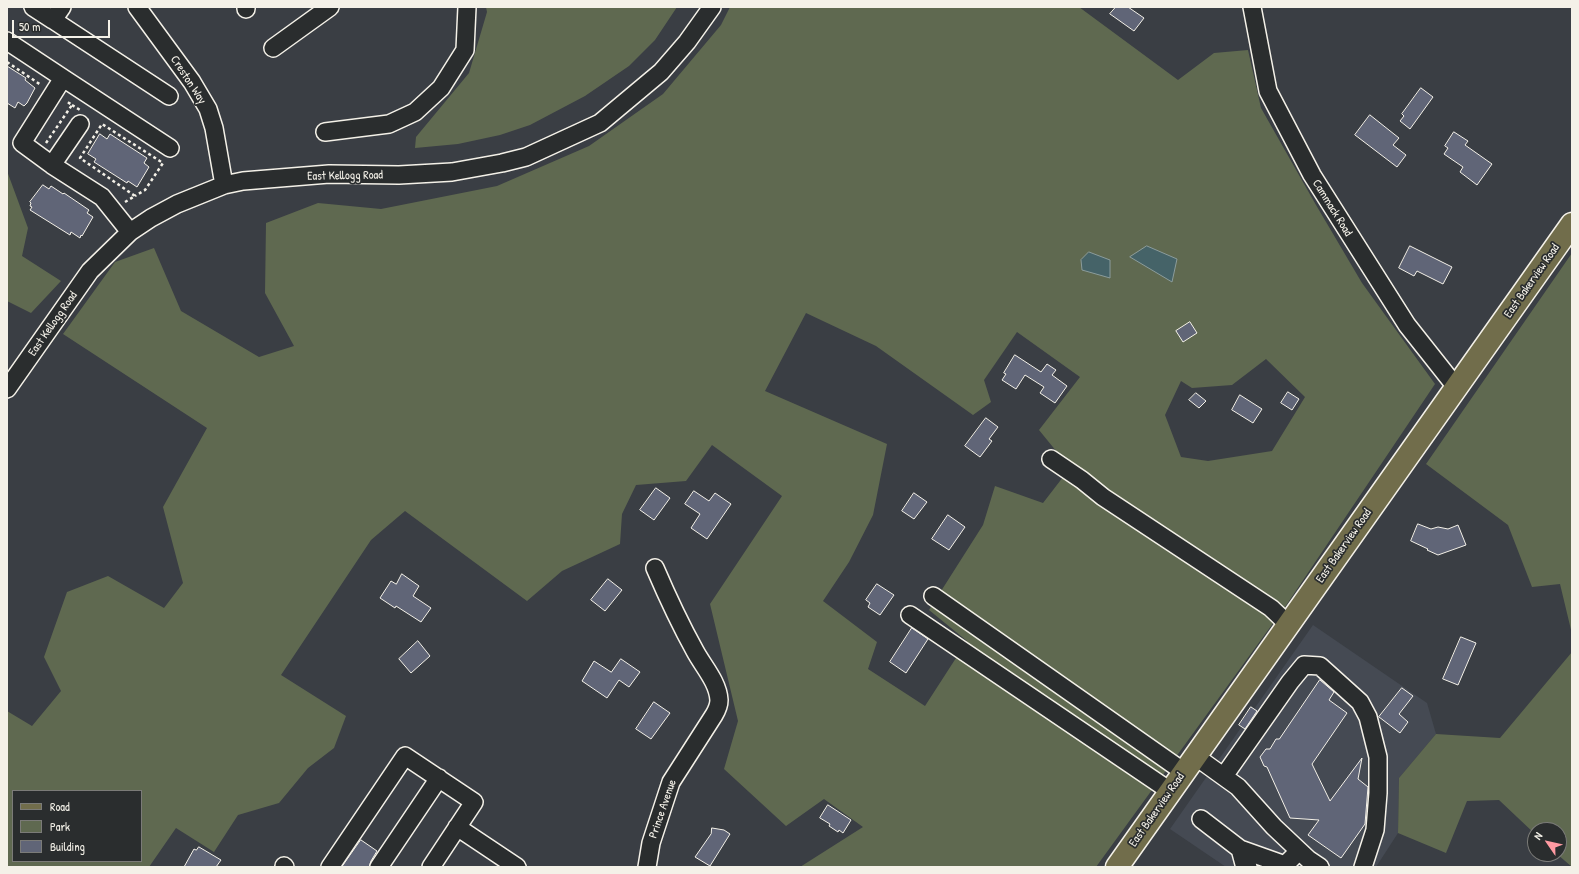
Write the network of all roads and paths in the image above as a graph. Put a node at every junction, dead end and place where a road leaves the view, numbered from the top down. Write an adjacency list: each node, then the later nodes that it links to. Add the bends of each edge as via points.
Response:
1 (33, 7): 7 (street)
2 (137, 7): 17 (street, Creston Way, via 192,82 208,109)
3 (330, 7): 9 (street)
4 (467, 7): 13 (street, via 465,50 441,88 415,112 390,124)
5 (712, 7): 17 (street, East Kellogg Road, via 661,72 600,123 526,157 452,172 399,175 329,174 257,179)
6 (1252, 7): 21 (street, Cammack Road, via 1268,91 1312,175 1406,325)
7 (58, 14): 11 (street)
8 (7, 41): 10 (street)
9 (273, 48)
10 (63, 78): 14 (street); 16 (street, via 22,143)
11 (169, 96)
12 (80, 124): 16 (street)
13 (325, 132)
14 (170, 148)
15 (80, 158): 18 (path, via 102,124 163,163 145,190)
16 (52, 165): 20 (street, via 102,197)
17 (224, 185): 20 (street, East Kellogg Road, via 177,204)
18 (135, 196)
19 (1572, 224): 21 (main road, East Bakerview Road)
20 (130, 232): 22 (street, East Kellogg Road, via 90,271)
21 (1456, 387): 27 (main road, East Bakerview Road)
22 (7, 389)
23 (1051, 459): 27 (street, via 1103,497 1271,608)
24 (655, 568): 41 (street, Prince Avenue, via 671,604 713,681 719,707 671,782 651,843)
25 (933, 596): 28 (street)
26 (910, 615): 31 (street)
27 (1289, 625): 28 (main road, East Bakerview Road)
28 (1189, 764): 29 (street); 31 (main road, East Bakerview Road)
29 (1224, 776): 35 (street, via 1238,787 1274,828); 45 (street, via 1304,665 1320,666 1360,702 1368,717 1378,757 1375,830)
30 (439, 778): 33 (street, via 474,802); 37 (street, via 405,756); 38 (street)
31 (1170, 791): 42 (main road, East Bakerview Road)
32 (1201, 819): 34 (street)
33 (457, 827): 39 (street); 40 (street)
34 (1240, 848): 36 (street); 43 (street, via 1244,864)
35 (1299, 851): 36 (street); 44 (street)
36 (1285, 866)
37 (330, 867)
38 (380, 867)
39 (431, 867)
40 (517, 867)
41 (647, 867)
42 (1117, 867)
43 (1248, 867)
44 (1320, 867)
45 (1363, 867)

